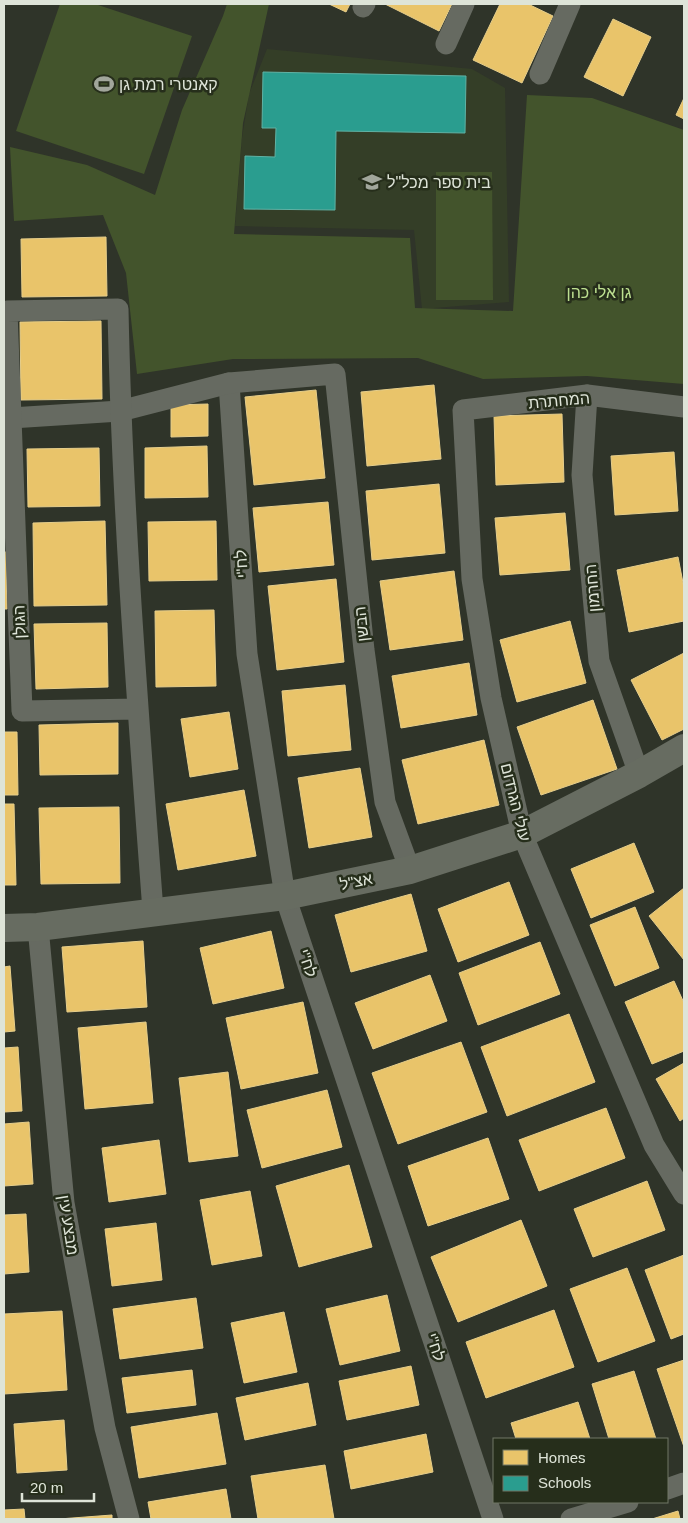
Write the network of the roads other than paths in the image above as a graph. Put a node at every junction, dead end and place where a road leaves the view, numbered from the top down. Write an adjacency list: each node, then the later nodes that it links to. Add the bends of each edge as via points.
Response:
1 (464, 4): 3 (street)
2 (570, 4): 4 (street)
3 (446, 44)
4 (540, 74)
5 (229, 383): 9 (street); 15 (street, הבשן, via 335,374 364,650 385,802); 16 (street, לח"י, via 247,654)
6 (587, 395): 7 (street, המחתרת); 8 (street, המחתרת); 13 (street, החרמון, via 582,475 599,661)
7 (684, 407)
8 (463, 410): 14 (street, עולי הגרדום, via 472,580 491,698)
9 (120, 411): 10 (street); 10 (street, הגולן, via 118,309 7,311); 11 (street)
10 (11, 418): 11 (street, הגולן, via 22,711)
11 (138, 709): 17 (street)
12 (684, 748): 13 (street, אצ"ל)
13 (639, 774): 14 (street, אצ"ל)
14 (522, 834): 15 (street, אצ"ל); 20 (street, עולי הגרדום, via 654,1145)
15 (410, 870): 16 (street, אצ"ל)
16 (285, 896): 17 (street, אצ"ל); 25 (street, לח"י)
17 (153, 911): 18 (street, אצ"ל)
18 (38, 927): 19 (street, אצ"ל); 24 (street, מבצע עין, via 64,1203 105,1428)
19 (4, 928)
20 (684, 1194)
21 (684, 1483): 22 (street)
22 (668, 1489)
23 (625, 1503): 26 (street)
24 (129, 1519)
25 (493, 1519)
26 (570, 1519)

